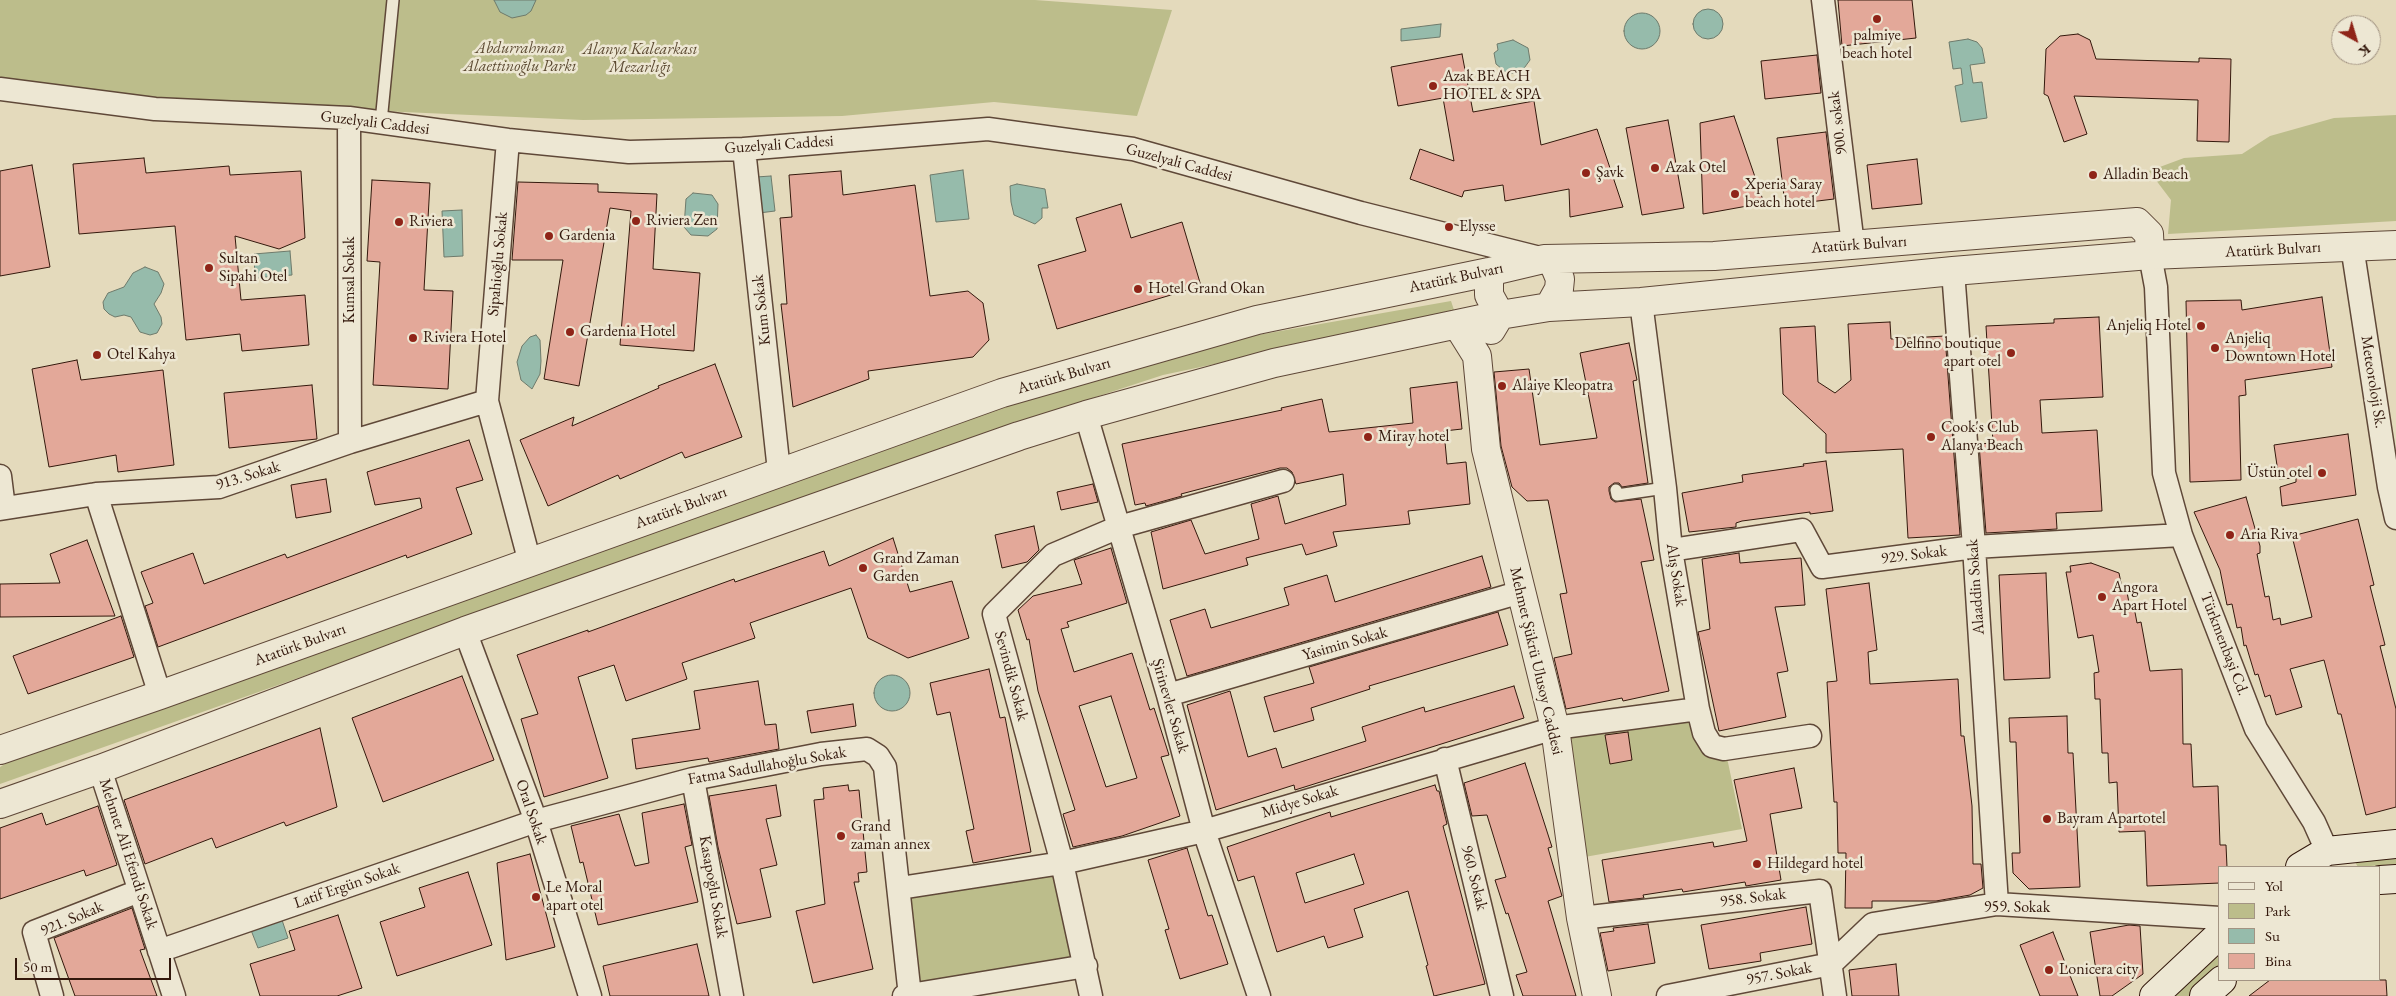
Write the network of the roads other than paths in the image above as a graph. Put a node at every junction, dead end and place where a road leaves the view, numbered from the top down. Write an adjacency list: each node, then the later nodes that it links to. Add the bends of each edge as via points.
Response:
1 (393, 0): 5 (lane)
2 (1823, 0): 8 (street, 900. sokak)
3 (0, 89): 4 (street, Guzelyali Caddesi, via 156,109)
4 (349, 118): 5 (street, Guzelyali Caddesi); 22 (street, Kumsal Sokak)
5 (381, 122): 6 (street, Guzelyali Caddesi)
6 (508, 140): 7 (street, Guzelyali Caddesi, via 629,152); 20 (street, Sipahioğlu Sokak)
7 (744, 149): 12 (street, Guzelyali Caddesi, via 988,129 1133,149 1361,213); 23 (street, Kum Sokak)
8 (1853, 245): 11 (street, Atatürk Bulvarı, via 2137,222 2149,234); 12 (street, Atatürk Bulvarı, via 1714,256)
9 (2396, 245): 10 (street, Atatürk Bulvarı)
10 (2352, 246): 11 (street, Atatürk Bulvarı); 30 (street, Meteoroloji Sk.)
11 (2150, 255): 13 (street, Atatürk Bulvarı); 32 (street, Türkmenbaşi Cd., via 2156,288 2164,473)
12 (1544, 259): 14 (street, Atatürk Bulvarı); 16 (street, via 1553,262 1560,279 1559,289)
13 (1953, 271): 15 (street, Atatürk Bulvarı); 33 (street, Alaaddin Sokak)
14 (1489, 272): 17 (street, via 1488,296); 23 (street, Atatürk Bulvarı, via 1257,320 1002,394)
15 (1641, 302): 16 (street, Atatürk Bulvarı); 26 (street, Alış Sokak)
16 (1549, 307): 17 (street, Atatürk Bulvarı)
17 (1500, 315): 18 (street, Atatürk Bulvarı); 19 (street)
18 (1457, 324): 19 (street, Mehmet Şükrü Ulusoy Caddesi); 21 (street, Atatürk Bulvarı, via 1274,363)
19 (1477, 356): 36 (street, Mehmet Şükrü Ulusoy Caddesi, via 1486,448)
20 (487, 401): 22 (street, 913. Sokak); 35 (street, Sipahioğlu Sokak)
21 (1086, 414): 31 (street, Şirinevler Sokak); 37 (street, Atatürk Bulvarı)
22 (350, 442): 28 (street, 913. Sokak, via 219,487)
23 (779, 472): 35 (street, Atatürk Bulvarı)
24 (0, 476): 29 (street)
25 (1283, 481): 31 (street, Sevindik Sokak)
26 (1665, 488): 27 (lane, via 1617,495); 34 (street, Alış Sokak)
27 (1616, 490)
28 (96, 494): 29 (street, 913. Sokak); 38 (street)
29 (2, 509)
30 (2396, 518)
31 (1119, 527): 39 (street, Şirinevler Sokak); 52 (street, Sevindik Sokak, via 1053,555 994,614)
32 (2181, 535): 33 (street, 929. Sokak); 51 (street, Türkmenbaşi Cd., via 2256,729 2314,822)
33 (1974, 547): 34 (street, 929. Sokak, via 1822,567 1802,530); 59 (street, Alaaddin Sokak)
34 (1671, 550): 40 (street, Alış Sokak)
35 (530, 563): 38 (street, Atatürk Bulvarı)
36 (1521, 592): 39 (street, Yasimin Sokak); 41 (street, Mehmet Şükrü Ulusoy Caddesi)
37 (465, 631): 45 (street, Atatürk Bulvarı); 48 (street, Oral Sokak)
38 (160, 695): 43 (street, Atatürk Bulvarı)
39 (1168, 695): 49 (street, Şirinevler Sokak)
40 (1698, 709): 41 (street, Midye Sokak); 42 (street, Alış Sokak, via 1708,743 1720,748 1734,749)
41 (1555, 728): 44 (street, Midye Sokak); 60 (street, Mehmet Şükrü Ulusoy Caddesi)
42 (1810, 736)
43 (0, 750)
44 (1445, 759): 49 (street, Midye Sokak); 74 (street, 960. Sokak)
45 (100, 769): 47 (street, Atatürk Bulvarı); 58 (street, Mehmet Ali Efendi Sokak)
46 (693, 779): 48 (street, Fatma Sadullahoğlu Sokak); 57 (street, Fatma Sadullahoğlu Sokak, via 821,754 866,749 872,752 885,767); 70 (street, Kasapoğlu Sokak)
47 (0, 804)
48 (536, 822): 63 (street, Latif Ergün Sokak); 69 (street, Oral Sokak)
49 (1204, 831): 52 (street, Midye Sokak); 73 (street, Şirinevler Sokak)
50 (2396, 844): 51 (street)
51 (2330, 859): 53 (street)
52 (1062, 863): 57 (street, Midye Sokak); 65 (street, Sevindik Sokak)
53 (2304, 866)
54 (2396, 879): 55 (street); 56 (street)
55 (2381, 880)
56 (2396, 884)
57 (900, 888): 71 (street, Fatma Sadullahoğlu Sokak)
58 (139, 891): 63 (street, Mehmet Ali Efendi Sokak); 67 (street, 921. Sokak, via 34,932)
59 (1996, 904): 61 (street, 959. Sokak); 64 (street, 959. Sokak, via 1873,924)
60 (1580, 918): 64 (street, 958. Sokak, via 1820,891); 75 (street, Mehmet Şükrü Ulusoy Caddesi)
61 (2218, 918)
62 (2218, 936): 78 (street)
63 (159, 951): 68 (street, Mehmet Ali Efendi Sokak)
64 (1831, 964): 76 (street, 957. Sokak); 77 (street, 958. Sokak)
65 (1086, 966): 71 (street); 72 (street, Sevindik Sokak)
66 (2221, 981): 79 (street)
67 (52, 996)
68 (174, 996)
69 (590, 996)
70 (732, 996)
71 (908, 996)
72 (1091, 996)
73 (1259, 996)
74 (1502, 996)
75 (1597, 996)
76 (1668, 996)
77 (1835, 996)
78 (2154, 996)
79 (2204, 996)

